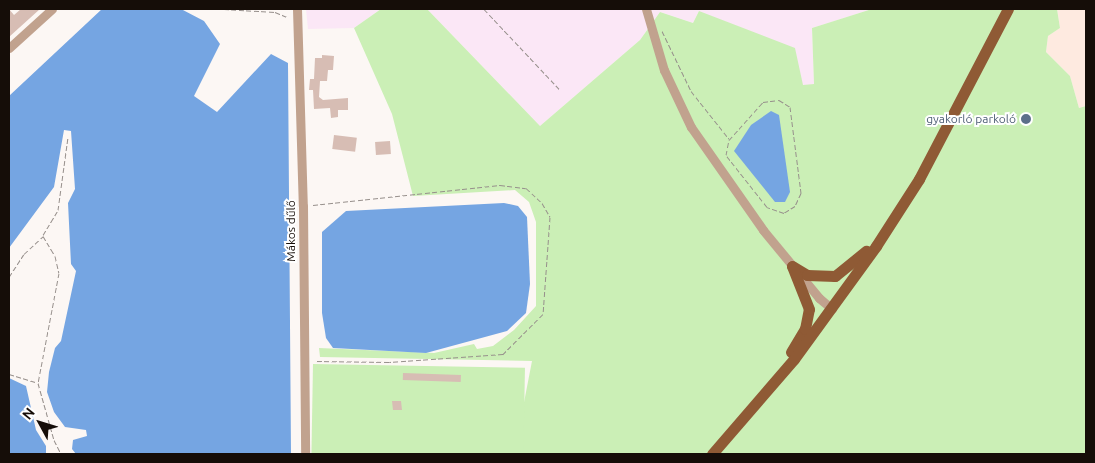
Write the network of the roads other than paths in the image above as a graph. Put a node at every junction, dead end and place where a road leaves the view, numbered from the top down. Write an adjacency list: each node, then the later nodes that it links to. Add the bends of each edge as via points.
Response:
1 (52, 9): 5 (street)
2 (297, 9): 10 (street, Mákos dűlő)
3 (646, 9): 7 (street, via 664,70 692,127)
4 (1008, 9): 6 (main road, via 968,90 898,213)
5 (9, 48)
6 (862, 261): 7 (main road, via 842,274 823,278); 8 (main road)
7 (792, 266): 8 (street); 9 (main road, via 808,301 808,317 805,329)
8 (832, 308): 9 (main road)
9 (764, 395): 11 (main road)
10 (305, 454)
11 (712, 454)

